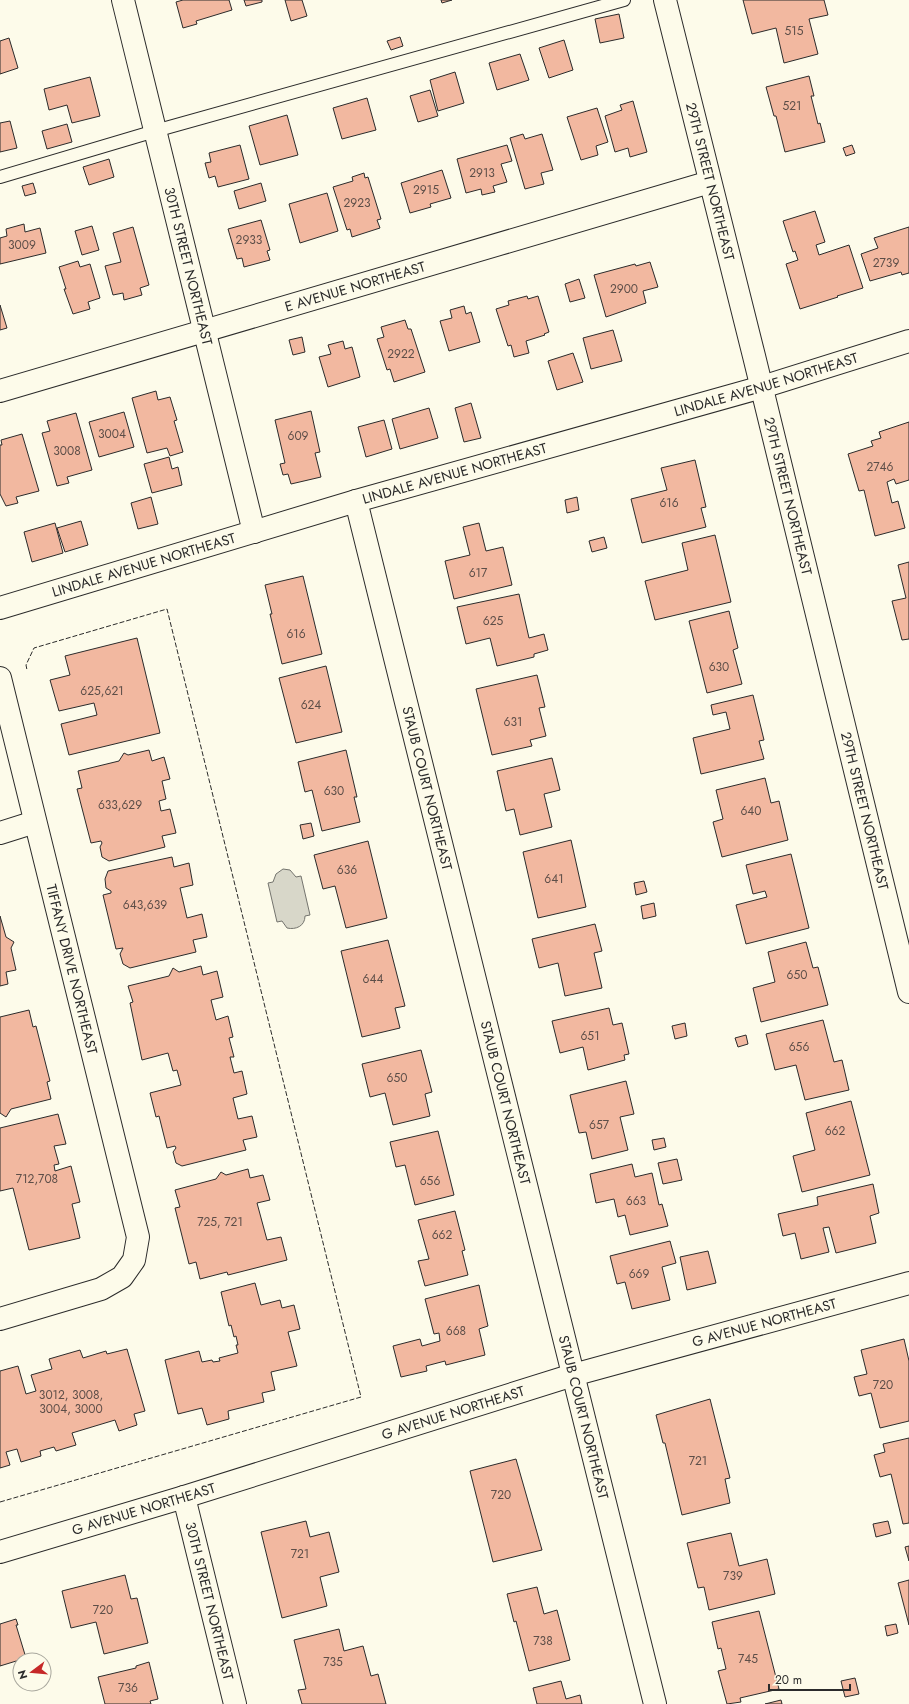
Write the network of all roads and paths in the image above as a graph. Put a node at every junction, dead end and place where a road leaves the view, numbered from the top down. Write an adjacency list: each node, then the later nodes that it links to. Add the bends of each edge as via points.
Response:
1 (123, 0): 4 (street, 30TH STREET NORTHEAST)
2 (624, 0): 4 (lane)
3 (665, 0): 6 (street, 29TH STREET NORTHEAST)
4 (156, 131): 5 (lane); 7 (street, 30TH STREET NORTHEAST)
5 (0, 177)
6 (710, 182): 7 (street, E AVENUE NORTHEAST); 9 (street, 29TH STREET NORTHEAST)
7 (204, 331): 10 (street, E AVENUE NORTHEAST); 12 (street, 30TH STREET NORTHEAST)
8 (909, 341): 9 (street, LINDALE AVENUE NORTHEAST)
9 (762, 387): 11 (street, LINDALE AVENUE NORTHEAST); 17 (street, 29TH STREET NORTHEAST)
10 (0, 391)
11 (356, 501): 12 (street, LINDALE AVENUE NORTHEAST); 20 (street, STAUB COURT NORTHEAST)
12 (254, 532): 13 (street, LINDALE AVENUE NORTHEAST)
13 (0, 608)
14 (0, 678): 15 (street, TIFFANY DRIVE NORTHEAST)
15 (35, 822): 16 (street); 19 (street, TIFFANY DRIVE NORTHEAST, via 138,1238 134,1260 122,1277 101,1289)
16 (0, 833)
17 (909, 992)
18 (909, 1283): 20 (street, G AVENUE NORTHEAST)
19 (0, 1319)
20 (574, 1375): 21 (street, G AVENUE NORTHEAST); 24 (street, STAUB COURT NORTHEAST)
21 (184, 1497): 22 (street, G AVENUE NORTHEAST); 23 (street, 30TH STREET NORTHEAST)
22 (0, 1552)
23 (235, 1704)
24 (655, 1704)

